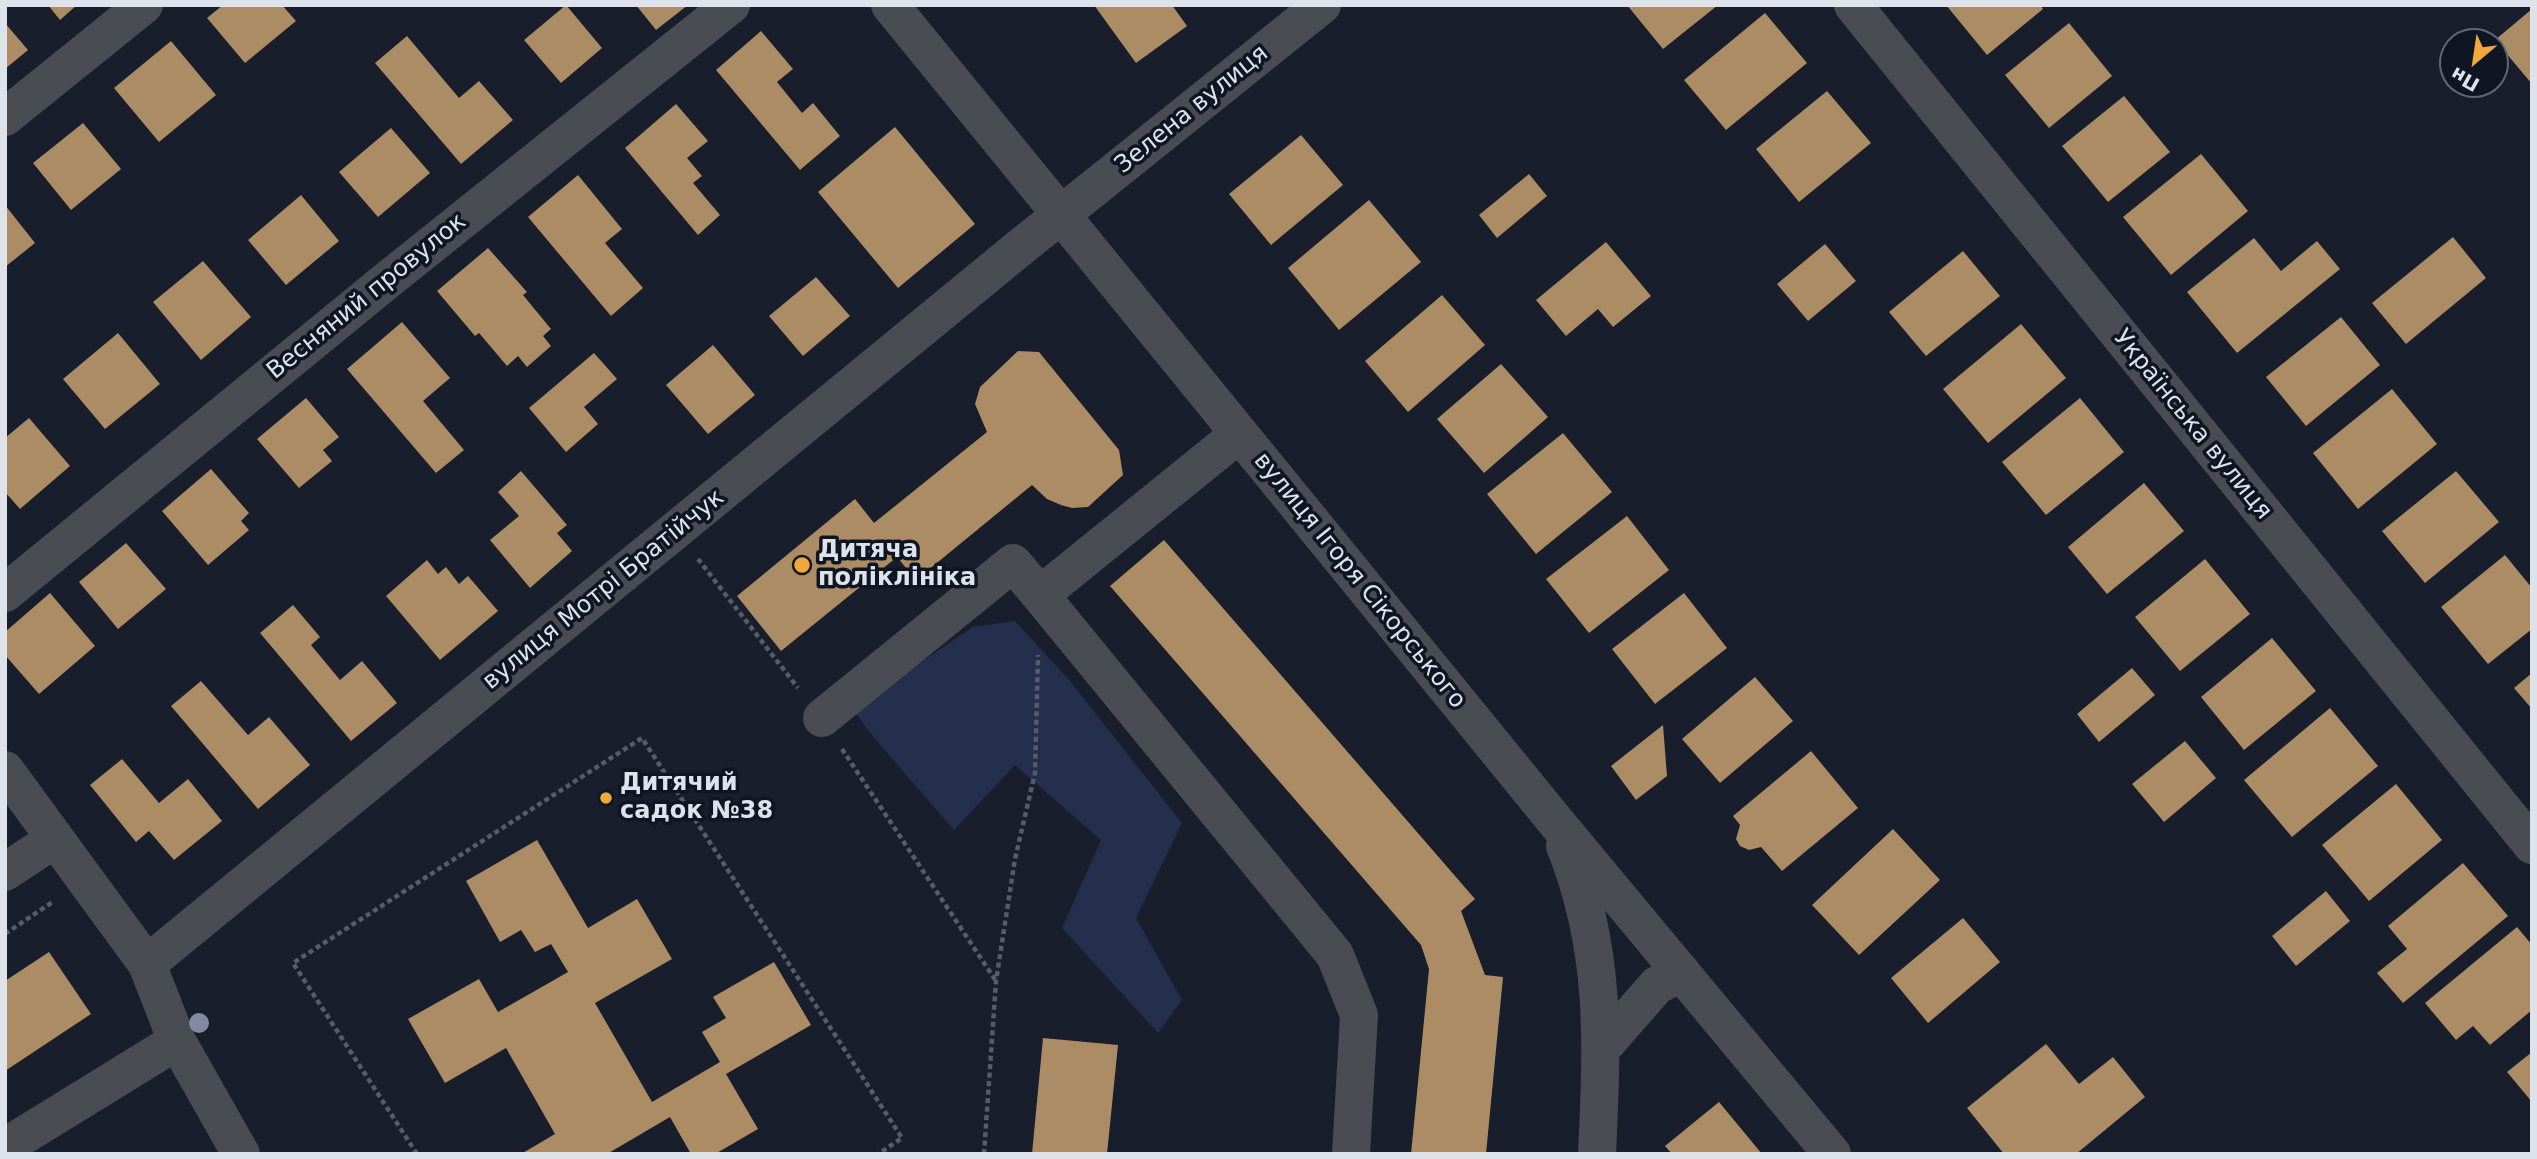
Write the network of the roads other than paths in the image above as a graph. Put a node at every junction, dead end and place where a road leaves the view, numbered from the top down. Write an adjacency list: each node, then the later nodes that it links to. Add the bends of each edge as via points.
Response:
1 (144, 5): 6 (street)
2 (731, 5): 9 (street, Весняний провулок)
3 (890, 5): 7 (street, вулиця Ігоря Сікорського)
4 (1322, 5): 7 (street, Зелена вулиця)
5 (1853, 5): 15 (street, Українська вулиця)
6 (5, 117)
7 (1061, 215): 8 (street, вулиця Ігоря Сікорського); 17 (street, вулиця Мотрі Братійчук)
8 (1239, 434): 10 (street); 13 (street, вулиця Ігоря Сікорського)
9 (5, 593)
10 (1040, 594): 11 (street, via 1013,563); 23 (street, via 1335,956 1359,1015)
11 (821, 718)
12 (5, 770): 14 (street)
13 (1556, 822): 18 (street, вулиця Ігоря Сікорського); 20 (street, via 1580,883 1592,938)
14 (55, 839): 16 (street); 17 (street)
15 (2532, 845)
16 (5, 872)
17 (147, 964): 19 (street)
18 (1682, 973): 20 (street, via 1657,985); 25 (street, вулиця Ігоря Сікорського)
19 (177, 1041): 21 (street); 22 (street)
20 (1602, 1048): 24 (street)
21 (5, 1147)
22 (241, 1154)
23 (1351, 1154)
24 (1597, 1154)
25 (1832, 1154)

